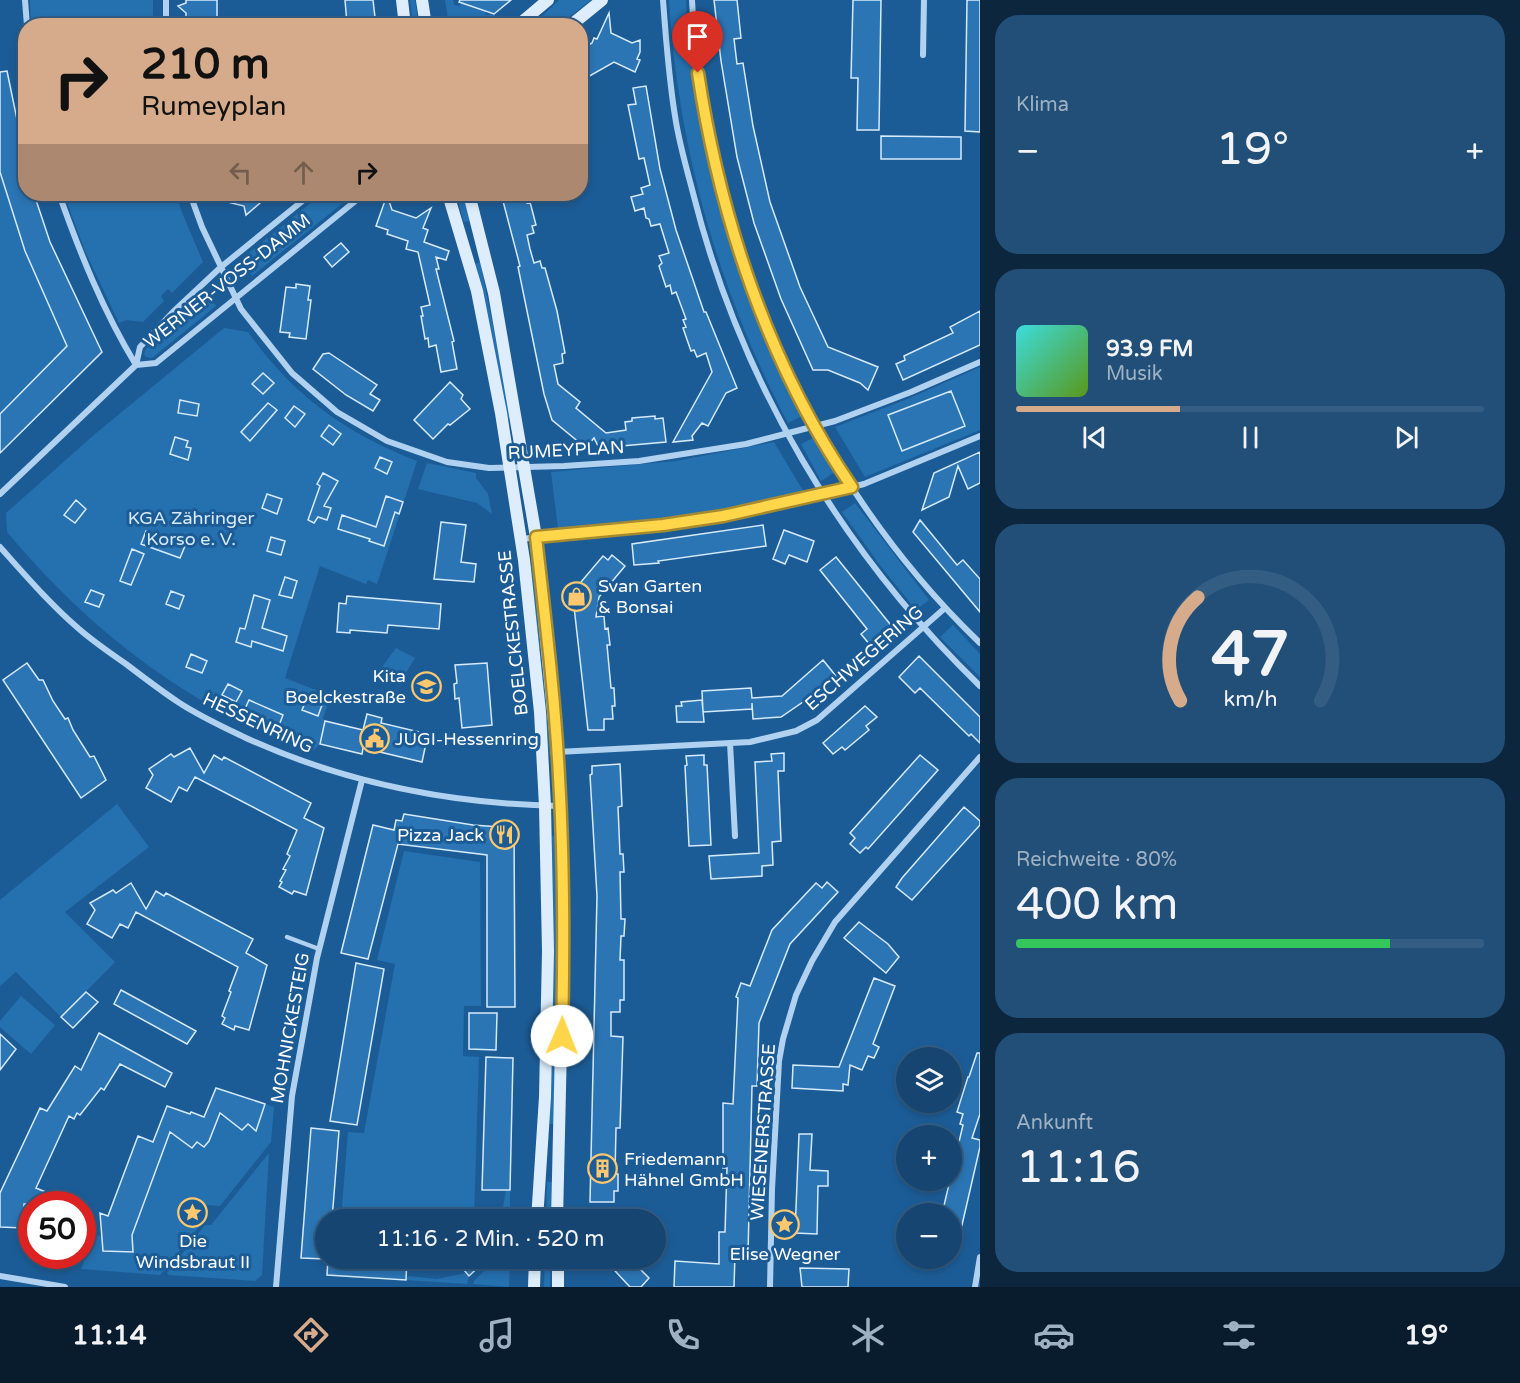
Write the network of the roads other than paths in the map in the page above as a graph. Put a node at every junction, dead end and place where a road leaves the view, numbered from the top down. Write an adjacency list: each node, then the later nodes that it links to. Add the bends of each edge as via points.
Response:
1 (25, 0): 10 (street)
2 (166, 0): 11 (street)
3 (402, 0): 12 (main road)
4 (422, 0): 13 (main road)
5 (548, 0): 14 (main road)
6 (602, 0): 15 (main road)
7 (663, 0): 30 (street, via 676,124 700,223 742,341)
8 (692, 0): 29 (street, via 705,119 729,217 761,311)
9 (924, 0): 16 (street)
10 (26, 18)
11 (166, 18)
12 (404, 18)
13 (425, 18)
14 (527, 18)
15 (580, 18)
16 (923, 55)
17 (61, 201): 28 (street, via 99,296)
18 (193, 201): 25 (street, RUMEYPLAN)
19 (302, 201): 25 (street, WERNER-VOSS-DAMM)
20 (355, 201): 26 (street, WERNER-VOSS-DAMM)
21 (450, 201): 24 (main road, BOELCKESTRASSE)
22 (472, 201): 23 (main road, BOELCKESTRASSE)
23 (482, 241): 24 (main road); 33 (main road, BOELCKESTRASSE)
24 (462, 246): 32 (main road, BOELCKESTRASSE, via 477,291)
25 (221, 267): 26 (street, RUMEYPLAN); 28 (street, WERNER-VOSS-DAMM, via 140,346)
26 (236, 298): 28 (street, WERNER-VOSS-DAMM, via 156,363); 32 (street, RUMEYPLAN, via 292,374 337,412 387,441 447,462)
27 (980, 362): 29 (street, RUMEYPLAN)
28 (136, 365): 35 (street, WERNER-VOSS-DAMM)
29 (816, 426): 30 (street, RUMEYPLAN); 34 (street)
30 (787, 435): 33 (street, RUMEYPLAN, via 658,459); 36 (street)
31 (980, 436): 34 (street)
32 (510, 468): 33 (street, RUMEYPLAN); 38 (main road, BOELCKESTRASSE)
33 (525, 468): 37 (main road, BOELCKESTRASSE)
34 (852, 487): 36 (street); 40 (street)
35 (0, 494)
36 (823, 494): 37 (street, via 713,518); 41 (street, via 871,565)
37 (536, 537): 38 (street); 45 (main road, BOELCKESTRASSE)
38 (521, 539): 48 (main road, BOELCKESTRASSE, via 534,646)
39 (0, 547): 47 (street, HESSENRING, via 80,630 179,703 288,757)
40 (945, 608): 41 (street, ESCHWEGERING); 42 (street)
41 (923, 627): 43 (street); 44 (street, ESCHWEGERING, via 817,720 796,732)
42 (980, 643)
43 (980, 686)
44 (730, 743): 45 (street, ESCHWEGERING); 50 (street)
45 (557, 752): 49 (main road, BOELCKESTRASSE)
46 (980, 757): 63 (street, WIESENERSTRASSE, via 835,922 796,995 779,1061)
47 (362, 780): 48 (street, HESSENRING, via 446,797); 52 (street, MOHNICKESTEIG)
48 (545, 806): 49 (street, HESSENRING); 53 (main road, BOELCKESTRASSE, via 547,1014)
49 (560, 806): 54 (main road, BOELCKESTRASSE, via 562,993)
50 (735, 836)
51 (287, 937): 52 (lane)
52 (319, 949): 60 (street, MOHNICKESTEIG, via 291,1096)
53 (538, 1209)
54 (557, 1209)
55 (980, 1257): 64 (street)
56 (535, 1269): 61 (main road)
57 (558, 1269): 62 (main road)
58 (0, 1276): 59 (street)
59 (65, 1287)
60 (276, 1287)
61 (534, 1287)
62 (558, 1287)
63 (770, 1287)
64 (975, 1287)

